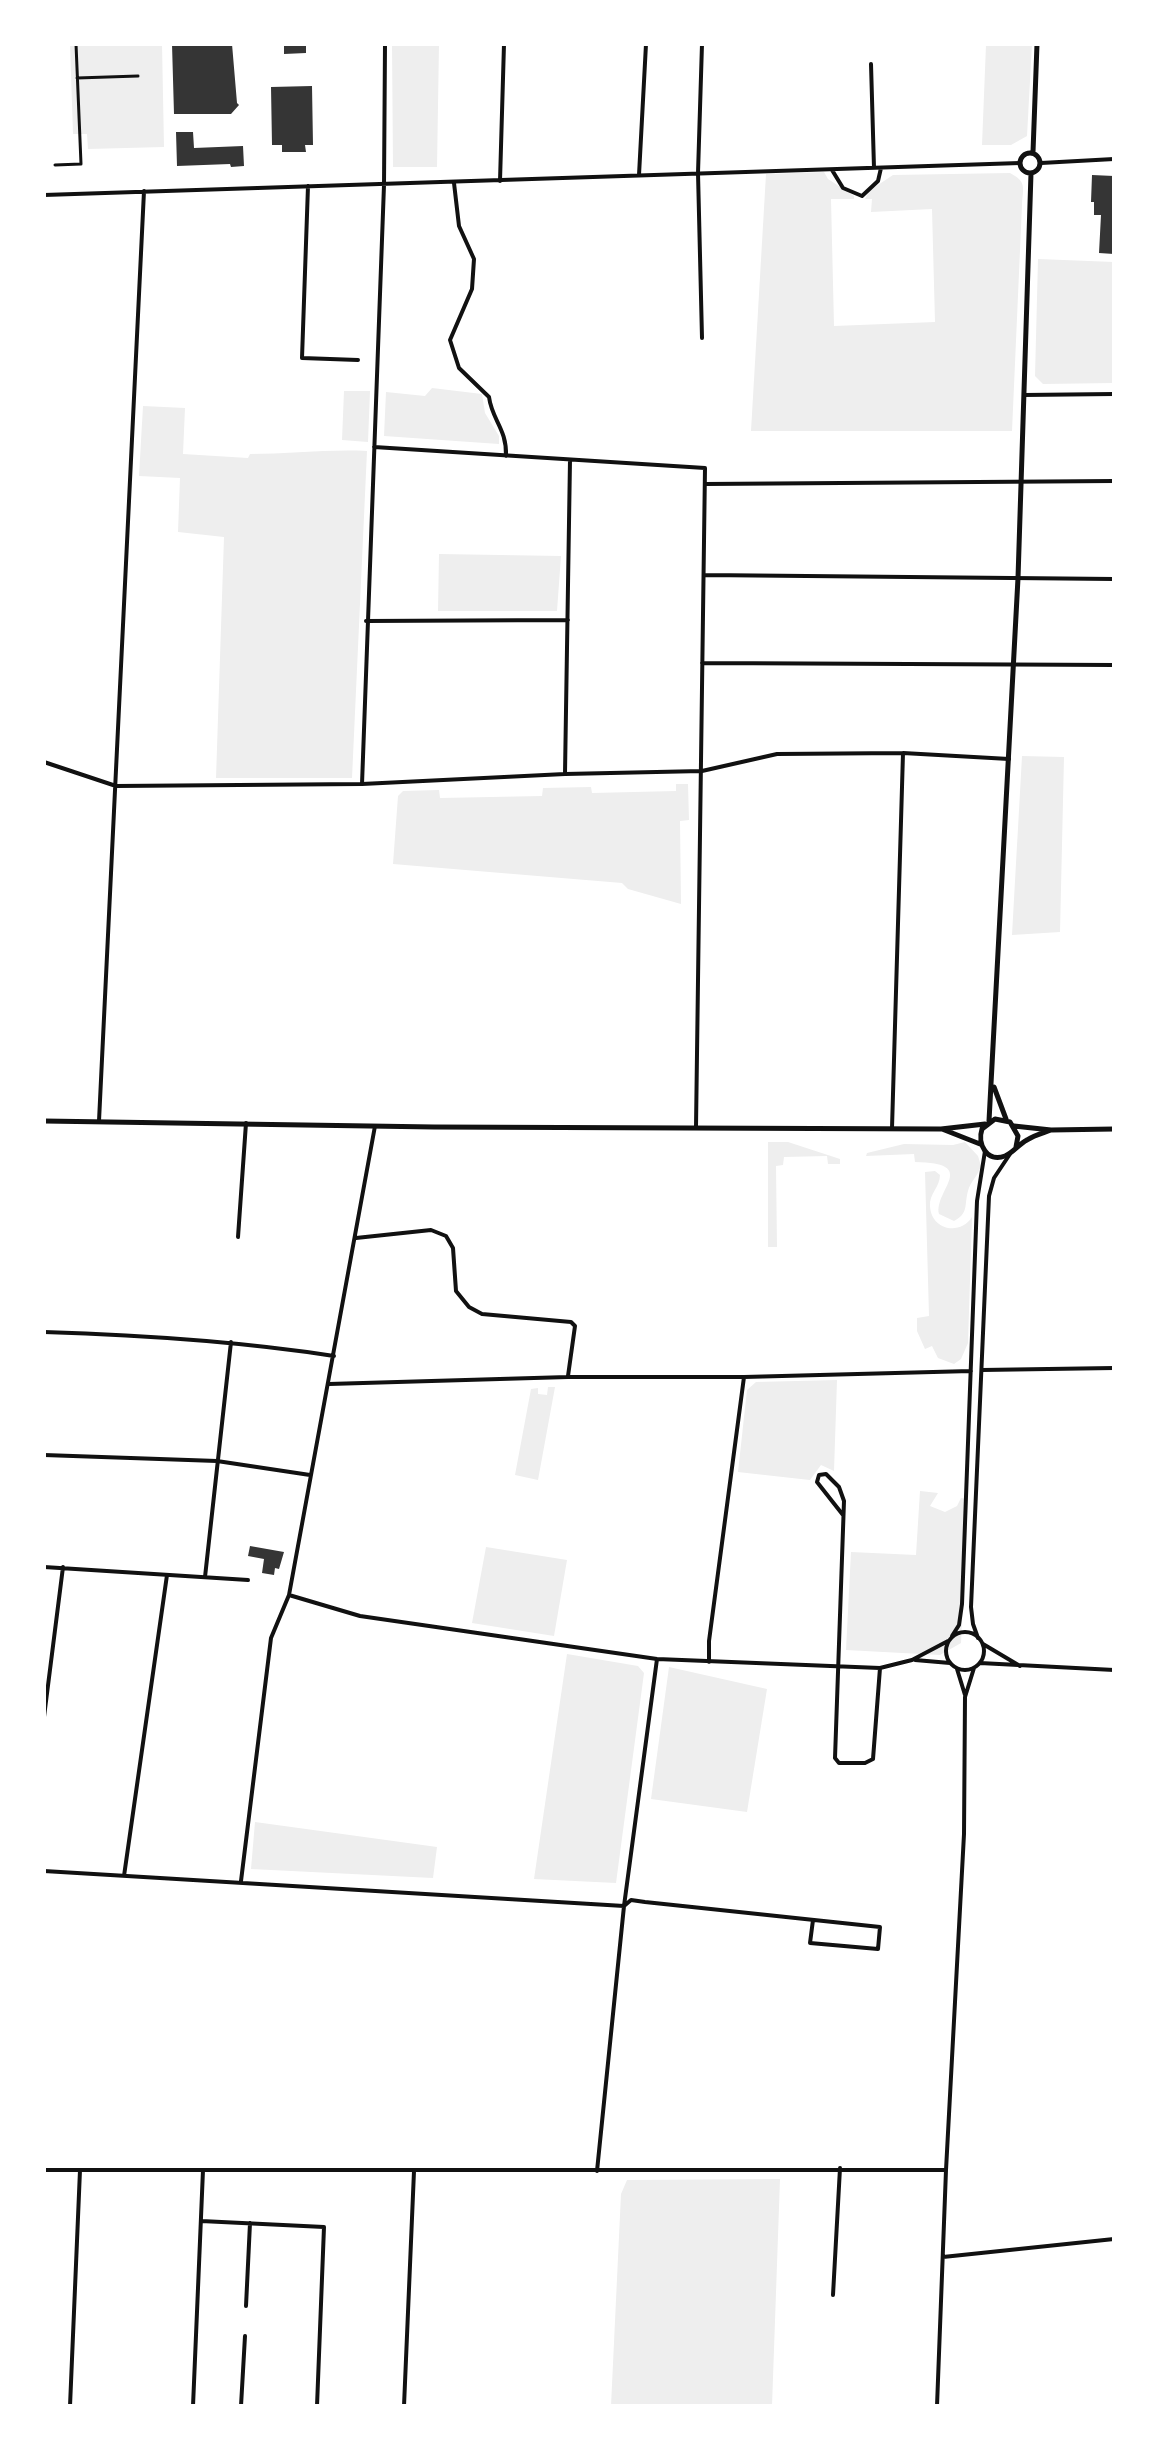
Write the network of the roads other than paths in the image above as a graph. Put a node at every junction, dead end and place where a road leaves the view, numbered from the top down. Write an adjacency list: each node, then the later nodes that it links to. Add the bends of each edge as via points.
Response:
1 (76, 44): 9 (street)
2 (385, 44): 23 (street)
3 (504, 44): 21 (street)
4 (646, 44): 20 (street)
5 (702, 44): 18 (street)
6 (1037, 44): 10 (street)
7 (871, 64): 15 (street)
8 (138, 76): 9 (street)
9 (77, 78): 14 (street, via 81,164)
10 (1033, 152): 12 (street); 13 (street)
11 (1114, 159): 13 (street)
12 (1020, 163): 16 (street); 19 (street)
13 (1041, 163): 19 (street)
14 (55, 165)
15 (874, 168): 16 (street); 17 (street)
16 (881, 168): 17 (street, via 878,181 862,196 843,188)
17 (832, 170): 18 (street)
18 (698, 173): 20 (street); 27 (street)
19 (1031, 173): 30 (street)
20 (639, 175): 21 (street)
21 (500, 181): 22 (street)
22 (454, 183): 23 (street); 32 (street, via 459,226 474,259 472,289 450,340 459,368 489,397 506,438)
23 (384, 185): 24 (street); 31 (street)
24 (308, 186): 25 (street); 28 (street, via 302,358)
25 (144, 191): 26 (street); 51 (street)
26 (44, 195)
27 (702, 338)
28 (358, 360)
29 (1114, 394): 30 (street)
30 (1023, 395): 35 (street)
31 (374, 447): 32 (street); 41 (street)
32 (506, 456): 33 (street)
33 (570, 460): 36 (street, via 705,468); 40 (street)
34 (1114, 481): 35 (street)
35 (1021, 482): 36 (street); 38 (street)
36 (705, 484): 37 (street)
37 (704, 575): 38 (street); 42 (street)
38 (1018, 578): 39 (street); 43 (street)
39 (1114, 579)
40 (568, 620): 41 (street); 49 (street)
41 (366, 621): 50 (street)
42 (702, 663): 43 (street); 48 (street)
43 (1013, 664): 44 (street); 46 (street)
44 (1114, 665)
45 (903, 753): 46 (street); 48 (street, via 777,754); 61 (street)
46 (1009, 759): 52 (street)
47 (44, 762): 51 (street)
48 (702, 771): 49 (street); 60 (street)
49 (565, 774): 50 (street)
50 (362, 784): 51 (street)
51 (116, 786): 55 (street)
52 (993, 1082): 53 (street); 57 (street)
53 (1006, 1120): 57 (street); 59 (street)
54 (44, 1121): 55 (street)
55 (99, 1121): 56 (street)
56 (246, 1123): 58 (street); 68 (street)
57 (987, 1123): 62 (street); 65 (street)
58 (375, 1126): 60 (street); 69 (street)
59 (1013, 1126): 64 (street); 66 (street, via 1018,1136)
60 (696, 1127): 61 (street)
61 (892, 1128): 62 (street)
62 (941, 1129): 65 (street)
63 (1114, 1129): 64 (street)
64 (1051, 1130): 66 (street)
65 (980, 1144): 67 (street)
66 (1014, 1150): 67 (street, via 995,1157); 74 (street, via 1000,1166 989,1196)
67 (985, 1151): 75 (street, via 977,1201)
68 (238, 1237)
69 (356, 1238): 72 (street); 76 (street, via 431,1230 446,1236 453,1248 456,1291 469,1307 482,1314 575,1326)
70 (44, 1332): 71 (street)
71 (231, 1342): 72 (street); 80 (street)
72 (334, 1356): 78 (street)
73 (1114, 1368): 74 (street)
74 (982, 1370): 90 (street, via 971,1607)
75 (971, 1371): 77 (street); 89 (street, via 962,1604)
76 (568, 1377): 77 (street); 78 (street)
77 (744, 1377): 95 (street)
78 (329, 1384): 81 (street)
79 (44, 1455): 80 (street)
80 (217, 1461): 81 (street); 86 (street)
81 (310, 1475): 88 (street)
82 (843, 1515): 82 (street, via 839,1487 826,1474 819,1475 821,1490); 98 (street)
83 (44, 1567): 84 (street)
84 (63, 1567): 85 (street); 105 (street)
85 (167, 1575): 86 (street); 107 (street)
86 (205, 1577): 87 (street)
87 (248, 1580)
88 (289, 1595): 93 (street, via 360,1616); 108 (street, via 271,1638)
89 (952, 1636): 90 (street, via 969,1632); 91 (street)
90 (978, 1638): 92 (street)
91 (948, 1641): 94 (street); 96 (street)
92 (983, 1643): 97 (street); 99 (street)
93 (657, 1659): 95 (street); 109 (street)
94 (912, 1660): 96 (street); 100 (street)
95 (709, 1662): 98 (street)
96 (950, 1663): 102 (street)
97 (980, 1663): 99 (street); 101 (street)
98 (839, 1666): 100 (street); 100 (street, via 839,1763 873,1759)
99 (1022, 1667): 103 (street)
100 (880, 1668)
101 (974, 1668): 102 (street); 104 (street)
102 (957, 1669): 104 (street)
103 (1114, 1670)
104 (965, 1697): 115 (street, via 964,1834)
105 (44, 1717)
106 (44, 1871): 107 (street)
107 (124, 1876): 108 (street)
108 (241, 1881): 109 (street)
109 (624, 1906): 110 (street, via 631,1900); 117 (street)
110 (813, 1920): 110 (street, via 810,1943 878,1949 880,1927)
111 (840, 2168): 115 (street); 117 (street); 122 (street)
112 (44, 2170): 113 (street)
113 (80, 2170): 114 (street); 125 (street)
114 (203, 2170): 116 (street); 118 (street)
115 (946, 2170): 121 (street)
116 (414, 2171): 117 (street); 129 (street)
117 (597, 2171)
118 (201, 2221): 119 (street); 126 (street)
119 (250, 2223): 123 (street); 128 (street, via 324,2227)
120 (1114, 2239): 121 (street)
121 (943, 2257): 130 (street)
122 (833, 2295)
123 (246, 2306)
124 (245, 2336): 127 (street)
125 (70, 2406)
126 (193, 2406)
127 (241, 2406)
128 (317, 2406)
129 (404, 2406)
130 (937, 2406)

